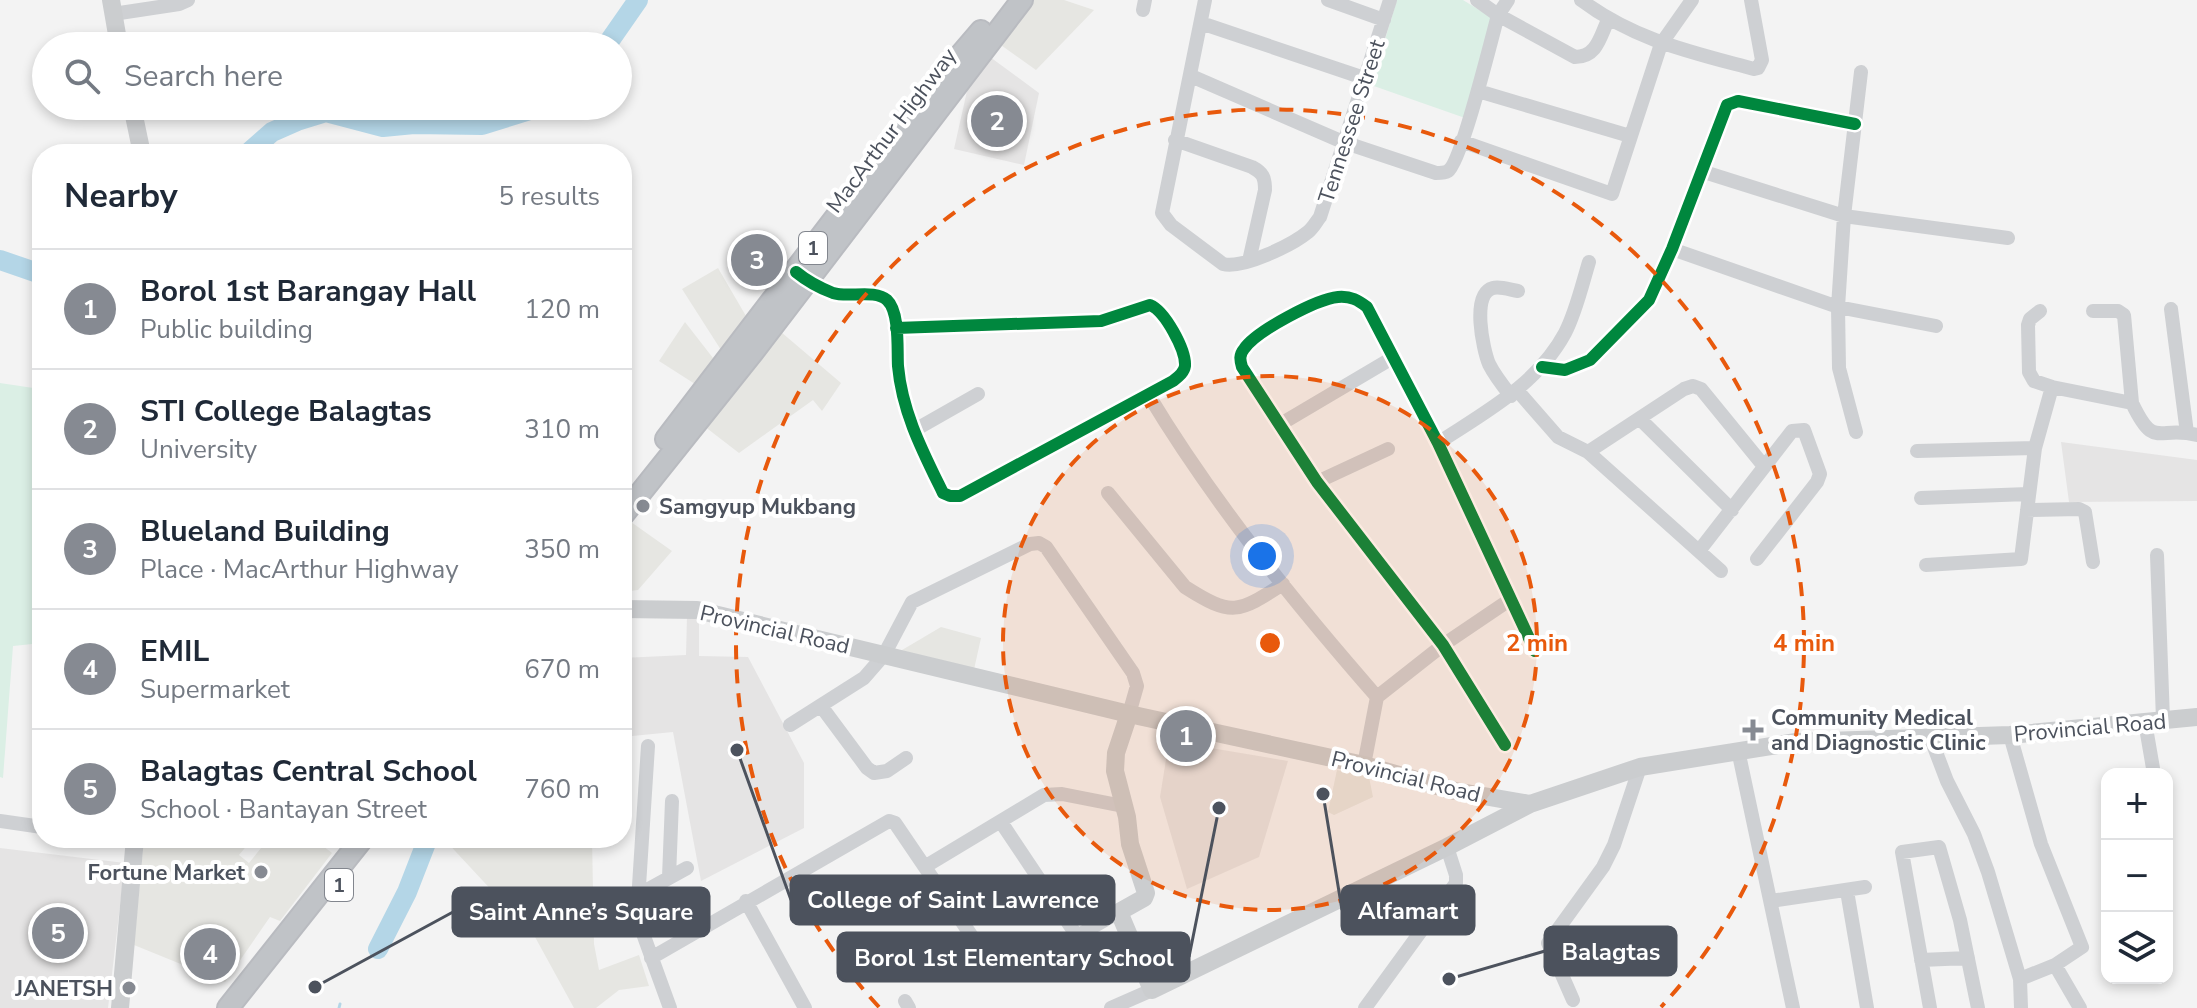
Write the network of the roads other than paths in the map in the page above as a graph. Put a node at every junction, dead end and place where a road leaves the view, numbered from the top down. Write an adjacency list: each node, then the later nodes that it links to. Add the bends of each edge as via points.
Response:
1 (188, 0): 12 (street)
2 (1007, 0): 36 (highway, MacArthur Highway / 1, via 957,59)
3 (1022, 0): 36 (highway, MacArthur Highway / 1)
4 (1205, 0): 16 (street)
5 (1328, 0): 14 (street)
6 (1390, 0): 14 (street, Tennessee Street)
7 (1477, 0): 13 (street)
8 (1508, 0): 13 (street)
9 (1581, 0): 15 (street)
10 (1692, 0): 18 (street)
11 (1751, 0): 18 (street, via 1762,60 1758,68)
12 (112, 7): 17 (main road)
13 (1498, 15): 15 (street, via 1575,57 1594,51); 22 (street)
14 (1384, 20): 21 (street, Tennessee Street)
15 (1608, 20): 18 (street)
16 (1201, 23): 20 (street); 21 (street)
17 (116, 32)
18 (1661, 44): 25 (street)
19 (1861, 72): 24 (street)
20 (1191, 76): 26 (street); 28 (street)
21 (1364, 78): 28 (street, Tennessee Street)
22 (1478, 91): 25 (street); 27 (street)
23 (135, 120): 29 (main road)
24 (1855, 124): 30 (street, via 1731,102); 31 (street)
25 (1630, 136): 27 (street, via 1612,194)
26 (1175, 140): 34 (street, via 1164,218 1223,264); 34 (street, via 1262,173 1265,190)
27 (1461, 141): 28 (street, via 1452,168 1444,173)
28 (1343, 142): 34 (street, Tennessee Street, via 1320,217 1310,230)
29 (140, 144)
30 (1701, 171): 31 (street); 33 (street)
31 (1844, 216): 32 (street); 38 (street)
32 (2008, 238)
33 (1672, 249): 38 (street); 45 (street, via 1649,300 1590,360 1565,370)
34 (1249, 261)
35 (1589, 262): 45 (street, via 1565,332)
36 (801, 276): 43 (street, via 833,293 886,299); 63 (highway, MacArthur Highway / 1, via 723,362); 67 (highway, MacArthur Highway / 1)
37 (1518, 291): 47 (street, via 1495,287 1480,304 1489,363)
38 (1838, 307): 42 (street); 54 (street, via 1839,368)
39 (2171, 309): 55 (street)
40 (2040, 311): 46 (street, via 2028,325 2029,372 2034,381)
41 (2093, 311): 50 (street, via 2124,315)
42 (1936, 326)
43 (896, 328): 49 (street, via 1108,321 1150,305 1158,308 1175,335 1185,366 1173,381); 53 (street, via 898,369)
44 (1394, 357): 52 (street); 52 (street, via 1367,307 1357,299 1337,297 1293,314 1250,343 1239,360); 56 (street)
45 (1542, 367): 47 (street)
46 (2052, 387): 50 (street); 57 (street)
47 (1514, 393): 56 (street); 60 (street, via 1558,437)
48 (978, 394): 53 (street)
49 (1148, 394): 53 (street, via 960,496 943,493); 76 (street, via 1180,446)
50 (2132, 403): 55 (street, via 2149,431)
51 (1640, 419): 60 (street); 61 (street, via 1693,386); 68 (street)
52 (1279, 425): 62 (street)
53 (913, 431)
54 (1856, 432)
55 (2192, 434)
56 (1438, 443): 77 (street)
57 (2035, 448): 59 (street); 65 (street)
58 (1388, 449): 62 (street)
59 (1917, 451)
60 (1588, 452): 70 (street)
61 (1763, 465): 68 (street); 72 (street, via 1792,431 1804,430 1820,474)
62 (1317, 482): 79 (street)
63 (632, 484)
64 (1108, 493): 76 (street, via 1185,587 1197,594 1222,606 1242,608)
65 (2028, 494): 66 (street); 69 (street)
66 (1921, 498)
67 (632, 503)
68 (1732, 510): 70 (street)
69 (2027, 510): 73 (street, via 2085,512); 74 (street, via 2021,559)
70 (1699, 551): 75 (street)
71 (2157, 555): 86 (street)
72 (1757, 559)
73 (2093, 562)
74 (1926, 565)
75 (1721, 571)
76 (1283, 584): 82 (street)
77 (1511, 599): 79 (street); 80 (street)
78 (632, 609): 81 (main road, Provincial Road, via 697,610)
79 (1443, 645): 82 (street); 90 (street)
80 (1535, 651)
81 (884, 655): 83 (street, via 864,678); 84 (main road, Provincial Road); 84 (street, via 912,602 1039,543 1133,673 1137,686)
82 (1377, 697): 94 (street)
83 (821, 706): 87 (street); 93 (street, via 874,773)
84 (1129, 714): 94 (main road, Provincial Road); 99 (main road, via 1116,753)
85 (2197, 717): 86 (main road, Provincial Road)
86 (2154, 721): 88 (main road, Provincial Road); 96 (street)
87 (790, 725)
88 (2010, 735): 89 (main road, Provincial Road); 121 (street, via 2041,844 2082,947)
89 (1931, 739): 92 (main road, Provincial Road, via 1842,739); 123 (street, via 1979,847)
90 (1505, 745)
91 (648, 746): 112 (street)
92 (1738, 750): 95 (main road, Provincial Road); 114 (street)
93 (906, 758)
94 (1364, 765): 98 (main road, Provincial Road, via 1455,791)
95 (1640, 767): 98 (main road, Provincial Road); 125 (street, via 1609,855 1548,943)
96 (2154, 768)
97 (672, 801): 109 (street)
98 (1530, 804): 103 (main road)
99 (1123, 806): 101 (street, via 1053,793); 115 (main road, via 1146,893)
100 (0, 821): 102 (street)
101 (1001, 822): 107 (street); 116 (street)
102 (32, 826)
103 (1447, 847): 124 (main road); 132 (street, via 1456,883)
104 (134, 848): 126 (main road)
105 (355, 848): 127 (highway, 1)
106 (368, 848): 128 (highway, 1)
107 (926, 866): 113 (street, via 895,823 884,822); 122 (street)
108 (687, 868): 109 (street)
109 (669, 877): 112 (street)
110 (1865, 887): 111 (street)
111 (1847, 891): 114 (street); 134 (street)
112 (638, 895): 117 (street, via 637,917)
113 (746, 901): 117 (street); 130 (street)
114 (1771, 901): 133 (street)
115 (1119, 912): 116 (street); 124 (main road)
116 (1077, 936): 119 (street)
117 (651, 958): 129 (street)
118 (1968, 958): 120 (street); 120 (street, via 1939,847 1902,852); 136 (street)
119 (1025, 959)
120 (1921, 960): 135 (street)
121 (2055, 965): 123 (street); 138 (street)
122 (994, 969)
123 (2020, 979): 137 (street)
124 (1152, 990): 131 (street)
125 (1573, 1000)
126 (120, 1008)
127 (228, 1008)
128 (245, 1008)
129 (670, 1008)
130 (805, 1008)
131 (1111, 1008)
132 (1365, 1008)
133 (1793, 1008)
134 (1867, 1008)
135 (1930, 1008)
136 (1978, 1008)
137 (2021, 1008)
138 (2080, 1008)

